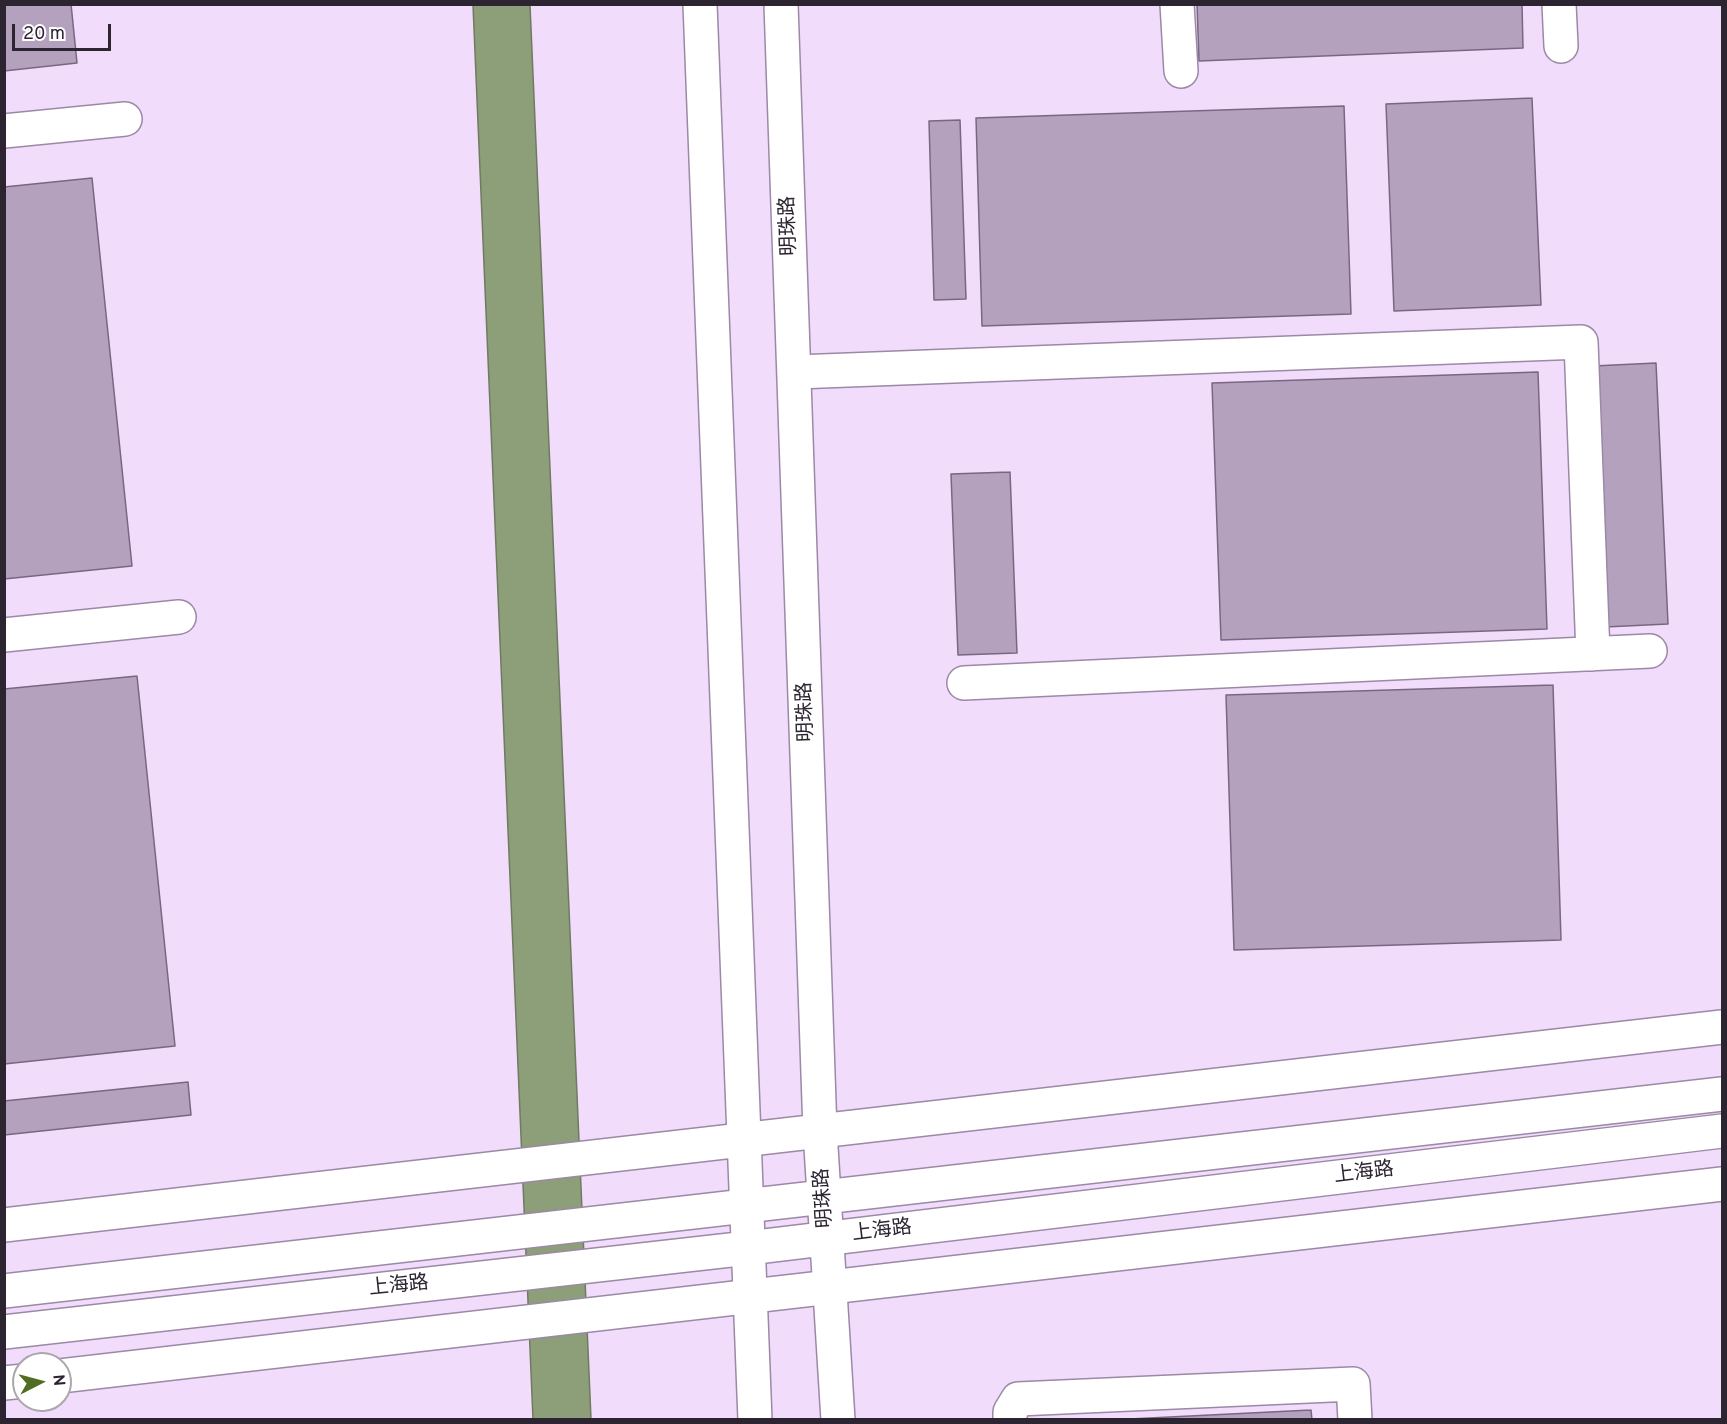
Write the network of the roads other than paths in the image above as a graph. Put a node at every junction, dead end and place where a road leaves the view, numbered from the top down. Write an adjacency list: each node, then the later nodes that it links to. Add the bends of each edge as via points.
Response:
1 (700, 4): 19 (main road)
2 (782, 4): 9 (main road, 明珠路)
3 (1178, 4): 6 (main road)
4 (1559, 4): 5 (main road)
5 (1561, 46)
6 (1181, 71)
7 (125, 118): 8 (main road)
8 (4, 131)
9 (795, 372): 13 (main road, via 1581,342); 17 (main road, 明珠路)
10 (179, 617): 11 (main road)
11 (4, 635)
12 (1650, 651): 13 (main road)
13 (1593, 654): 14 (main road)
14 (964, 683)
15 (1722, 1027): 17 (main road)
16 (1722, 1094): 21 (main road, 上海路)
17 (820, 1131): 19 (main road); 21 (main road, 明珠路)
18 (1722, 1131): 24 (main road, 上海路)
19 (743, 1140): 22 (main road); 23 (main road)
20 (1722, 1184): 26 (main road)
21 (825, 1198): 22 (main road, 上海路); 24 (main road, 明珠路)
22 (746, 1207): 25 (main road); 27 (main road, 上海路)
23 (4, 1225)
24 (828, 1238): 25 (main road, 上海路); 26 (main road, 明珠路)
25 (748, 1248): 28 (main road); 29 (main road, 上海路)
26 (831, 1287): 28 (main road); 32 (main road, 明珠路)
27 (4, 1292)
28 (749, 1296): 30 (main road); 31 (main road)
29 (4, 1332)
30 (72, 1375)
31 (755, 1419)
32 (838, 1419)
33 (1010, 1419): 34 (main road, via 1018,1399 1353,1384)
34 (1355, 1419)

